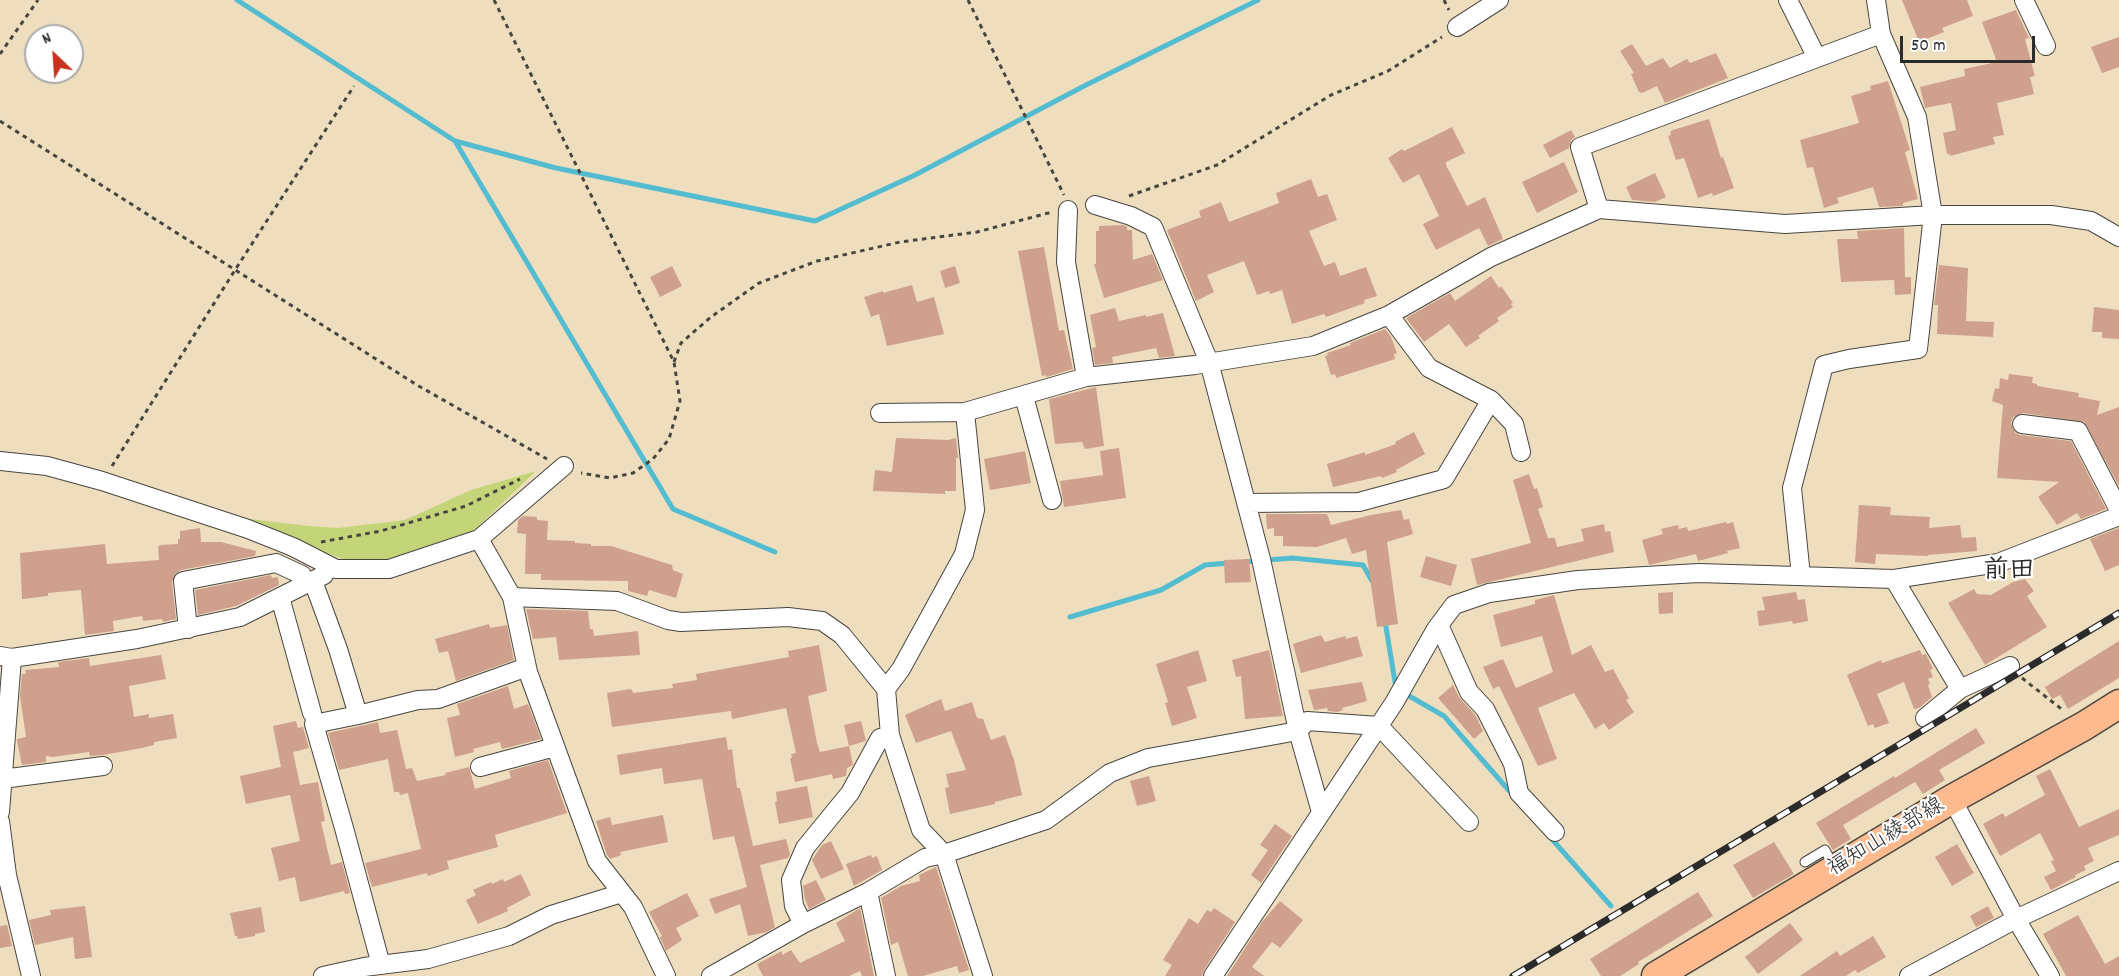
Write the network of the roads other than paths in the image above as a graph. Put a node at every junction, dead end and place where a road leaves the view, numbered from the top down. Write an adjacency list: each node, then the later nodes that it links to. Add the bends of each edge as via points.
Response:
1 (1499, 0): 5 (street)
2 (1788, 0): 8 (street)
3 (1876, 0): 6 (street)
4 (2024, 0): 7 (street)
5 (1457, 27)
6 (1881, 34): 8 (street); 12 (street, via 1917,117)
7 (2046, 46)
8 (1817, 58): 10 (street, via 1580,147)
9 (1095, 205): 15 (street, via 1153,227)
10 (1599, 209): 12 (street, via 1785,224); 14 (street, via 1491,257)
11 (1068, 210): 16 (street, via 1066,262)
12 (1933, 215): 13 (street, via 2051,215 2091,222); 31 (street, via 1918,349 1824,365 1792,488)
13 (2119, 237)
14 (1389, 315): 15 (street, via 1313,346); 18 (street, via 1429,368)
15 (1209, 362): 16 (street); 26 (street)
16 (1086, 377): 17 (street)
17 (1024, 396): 19 (street); 25 (street)
18 (1491, 400): 22 (street, via 1514,424); 26 (street, via 1444,479 1359,502)
19 (965, 412): 20 (street); 41 (street, via 975,510 964,554)
20 (880, 413)
21 (2022, 424): 27 (street, via 2078,430)
22 (1521, 452)
23 (0, 461): 30 (street, via 47,466 102,481 248,529)
24 (564, 466): 29 (street)
25 (1052, 500)
26 (1246, 503): 48 (street)
27 (2119, 510)
28 (2119, 516): 32 (street, via 1998,563)
29 (478, 538): 30 (street, via 389,569); 35 (street)
30 (336, 569): 33 (street)
31 (1801, 576): 32 (street); 36 (street, via 1699,573 1578,580 1489,593 1454,605)
32 (1894, 579): 42 (street)
33 (310, 582): 34 (street); 37 (street, via 302,574 276,563 183,581); 45 (street, via 338,649)
34 (280, 597): 37 (street, via 240,618); 44 (street)
35 (512, 597): 39 (street); 41 (street, via 617,601 681,622 788,617 822,621 842,635)
36 (1439, 625): 47 (street); 59 (street, via 1469,692 1485,708 1513,764 1520,793)
37 (188, 628): 38 (street)
38 (6, 657): 53 (street)
39 (527, 666): 45 (street, via 438,699); 50 (street)
40 (2010, 666): 42 (street)
41 (886, 689): 49 (street)
42 (1960, 689): 46 (street)
43 (2119, 704): 54 (main road, 福知山綾部線)
44 (312, 713)
45 (358, 715): 69 (street, via 314,724)
46 (1925, 718)
47 (1378, 726): 48 (street, via 1307,721); 55 (street); 58 (street)
48 (1298, 731): 55 (street); 60 (street, via 1148,758 1110,773 1046,820)
49 (890, 735): 60 (street, via 921,830); 68 (street, via 880,738 850,793 805,848 790,880 794,906)
50 (555, 747): 52 (street); 65 (street, via 597,861)
51 (103, 766): 53 (street)
52 (480, 767)
53 (2, 779): 56 (street)
54 (1952, 799): 62 (main road, 福知山綾部線); 67 (street)
55 (1321, 812): 77 (street)
56 (0, 813)
57 (0, 821): 66 (street)
58 (1469, 822)
59 (1555, 832)
60 (944, 854): 64 (street, via 925,858); 76 (street)
61 (1805, 862): 62 (lane, via 1825,850)
62 (1836, 870): 78 (main road, 福知山綾部線)
63 (2119, 871): 67 (street)
64 (868, 892): 68 (street); 75 (street)
65 (622, 893): 70 (street, via 551,915); 73 (street, via 633,907)
66 (8, 914): 71 (street)
67 (2016, 919): 79 (street); 80 (street)
68 (803, 924): 74 (street)
69 (381, 965): 70 (street); 72 (street)
70 (431, 968)
71 (31, 976)
72 (323, 976)
73 (666, 976)
74 (711, 976)
75 (886, 976)
76 (983, 976)
77 (1213, 976)
78 (1657, 976)
79 (1909, 976)
80 (2050, 976)

